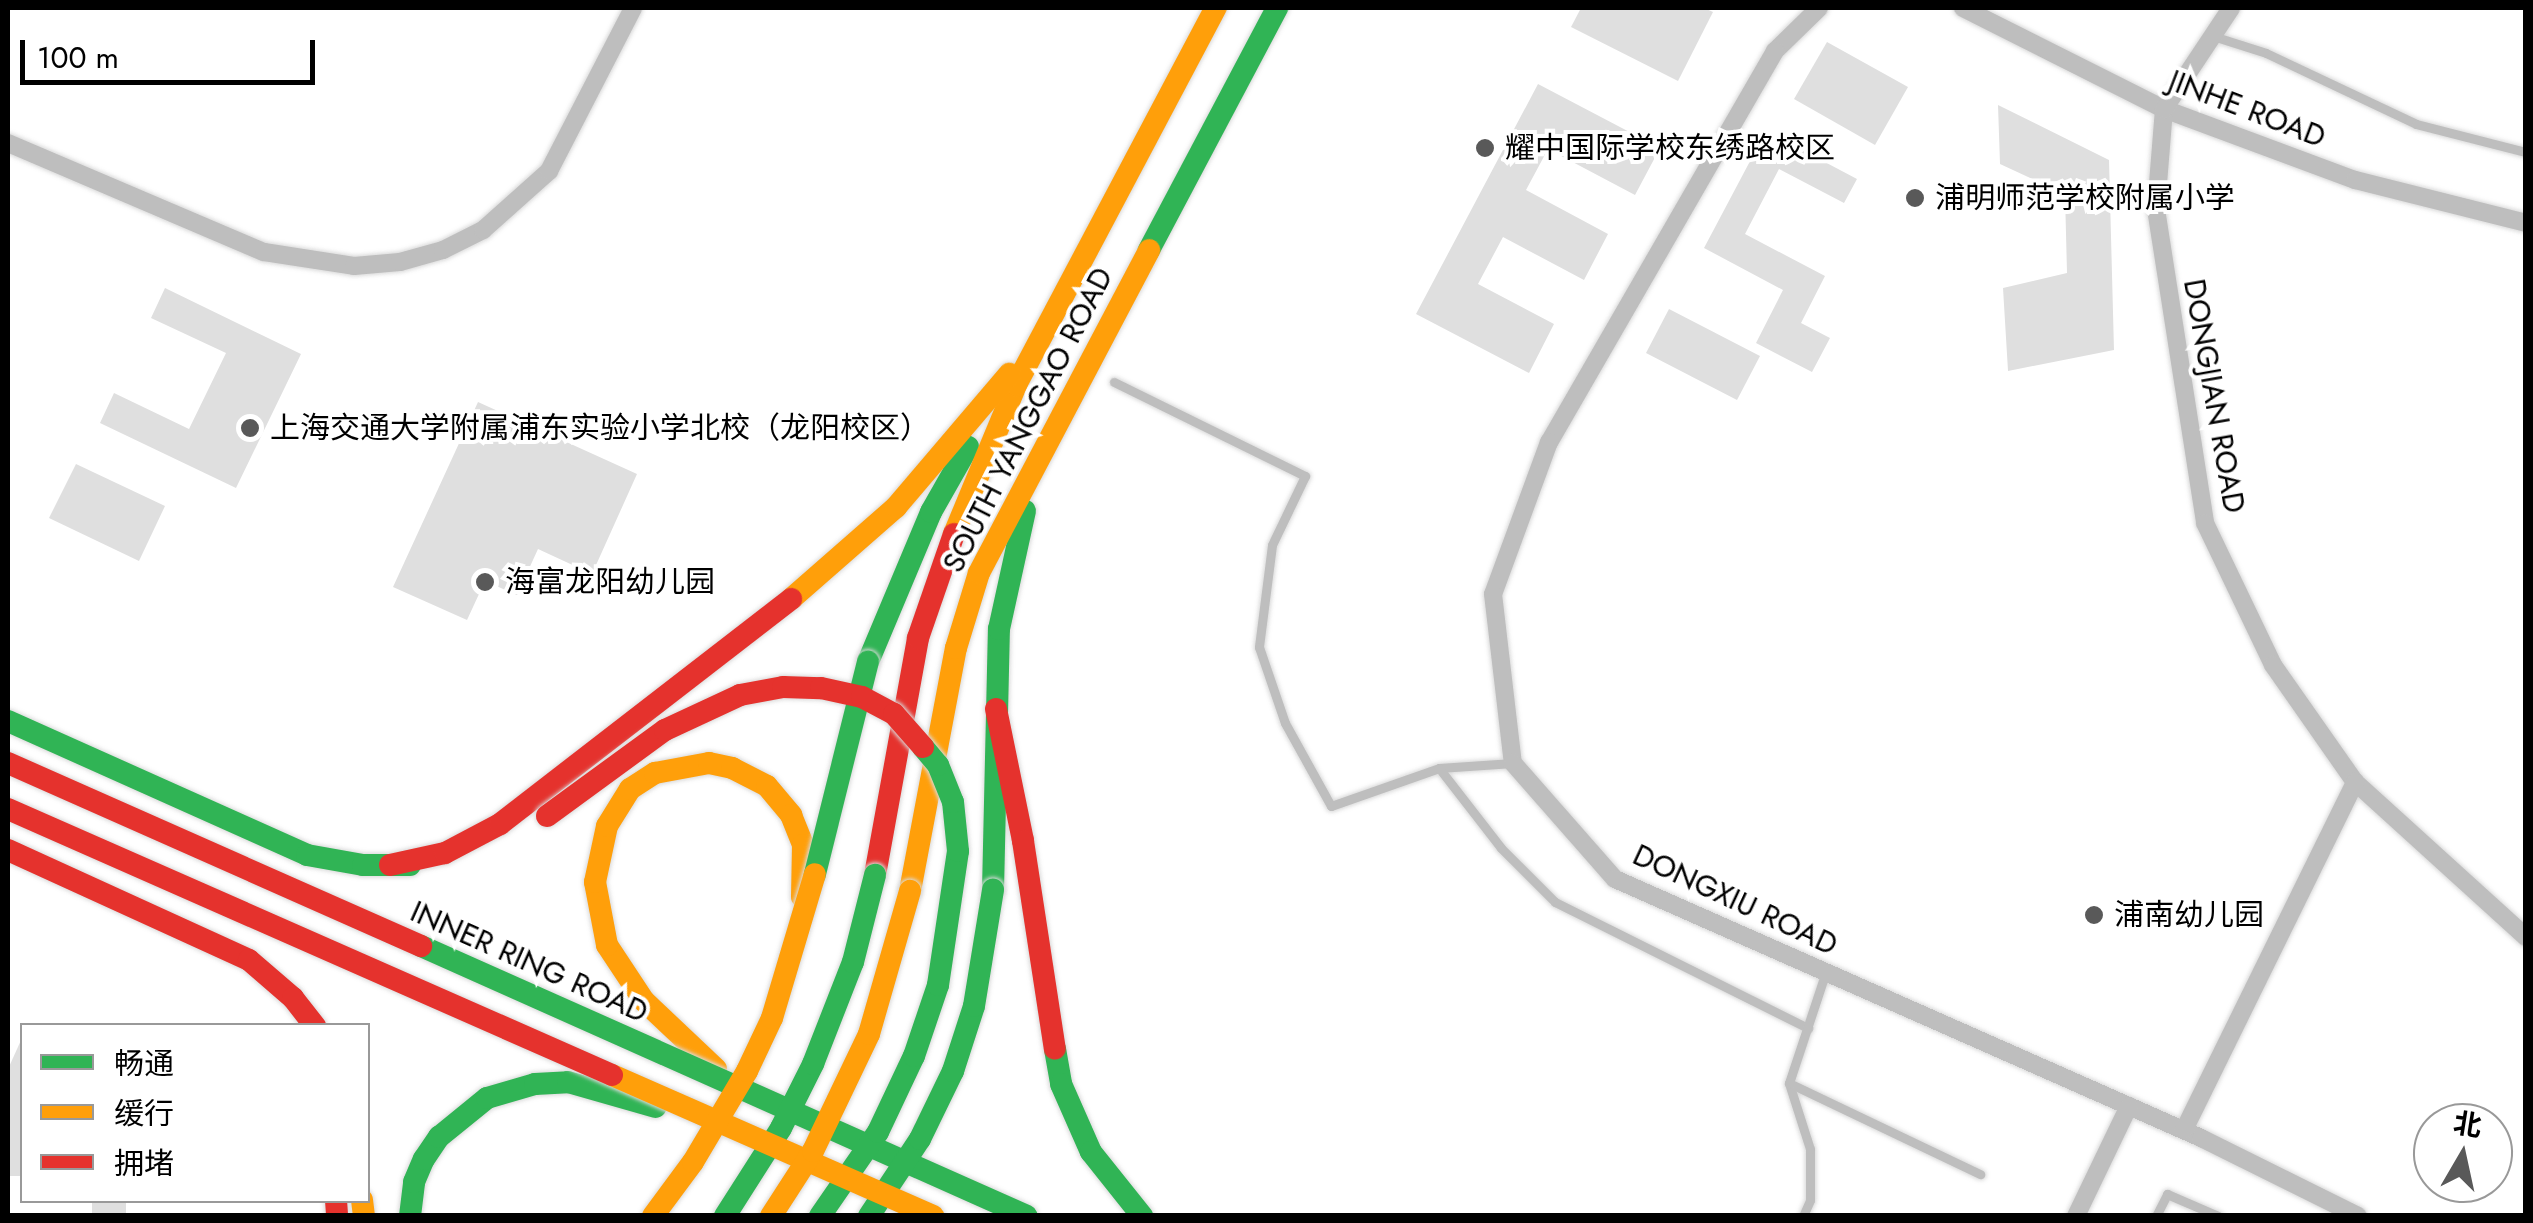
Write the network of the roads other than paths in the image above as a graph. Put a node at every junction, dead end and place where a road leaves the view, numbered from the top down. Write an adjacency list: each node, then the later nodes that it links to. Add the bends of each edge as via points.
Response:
1 (633, 8): 9 (street, via 549,171 482,230 400,262 340,265 264,252)
2 (1216, 8): 12 (highway, SOUTH YANGGAO ROAD)
3 (1276, 8): 14 (highway, SOUTH YANGGAO ROAD)
4 (1819, 8): 17 (street, via 1775,51 1549,442 1493,594)
5 (1963, 8): 8 (street, JINHE ROAD)
6 (2231, 8): 7 (street)
7 (2216, 37): 8 (street); 10 (lane, via 2266,53 2416,124)
8 (2164, 109): 11 (street, JINHE ROAD, via 2355,180); 20 (street, DONGJIAN ROAD, via 2156,209 2205,523 2273,665)
9 (8, 143)
10 (2526, 152)
11 (2526, 223)
12 (1050, 317): 21 (highway, via 896,508); 25 (highway, bridge, via 931,512 868,662); 38 (highway, SOUTH YANGGAO ROAD, bridge, via 938,576 915,654 852,962 781,1128)
13 (1114, 382): 19 (lane, via 1305,476 1272,545 1259,647 1285,723 1331,806)
14 (1050, 437): 15 (highway, via 1006,580); 39 (highway, SOUTH YANGGAO ROAD, bridge, via 980,574 956,648 910,892 868,1034 813,1150)
15 (996, 709): 41 (highway, bridge, via 993,890 974,1006 920,1139); 44 (highway, via 1062,1084 1092,1152)
16 (8, 722): 21 (highway, via 308,855 363,865 453,862 486,851)
17 (1513, 763): 19 (lane); 26 (street, DONGXIU ROAD, via 1615,879)
18 (8, 764): 43 (highway, INNER RING ROAD, bridge)
19 (1440, 768): 28 (lane, via 1501,848 1555,902)
20 (2355, 782): 24 (street, DONGJIAN ROAD); 33 (street)
21 (541, 807): 40 (highway, bridge, via 665,730 740,696 783,687 862,697 894,714 938,765 952,802 958,852 938,985 878,1132)
22 (8, 809): 42 (highway, bridge)
23 (8, 850): 27 (highway, via 248,960)
24 (2526, 937)
25 (795, 951): 29 (highway, bridge, via 804,845 767,786 732,768 680,765 655,773 619,803 600,850 597,911 607,945 644,1001); 37 (highway, bridge, via 747,1072)
26 (1826, 972): 28 (lane); 31 (street, DONGXIU ROAD)
27 (313, 1023)
28 (1808, 1028): 30 (lane)
29 (716, 1069)
30 (1790, 1084): 34 (lane); 45 (lane, via 1810,1149 1810,1200)
31 (2129, 1106): 33 (street, DONGXIU ROAD); 46 (street)
32 (660, 1108): 36 (highway, via 568,1082 487,1098 439,1137 424,1159)
33 (2184, 1130): 35 (street, DONGXIU ROAD)
34 (1980, 1174)
35 (2334, 1210): 49 (street, DONGXIU ROAD)
36 (410, 1216)
37 (654, 1216)
38 (724, 1216)
39 (771, 1216)
40 (820, 1216)
41 (869, 1216)
42 (933, 1216)
43 (1027, 1216)
44 (1142, 1216)
45 (1803, 1216)
46 (2076, 1216)
47 (2156, 1216): 48 (lane, via 2167,1194)
48 (2218, 1216)
49 (2358, 1216)

